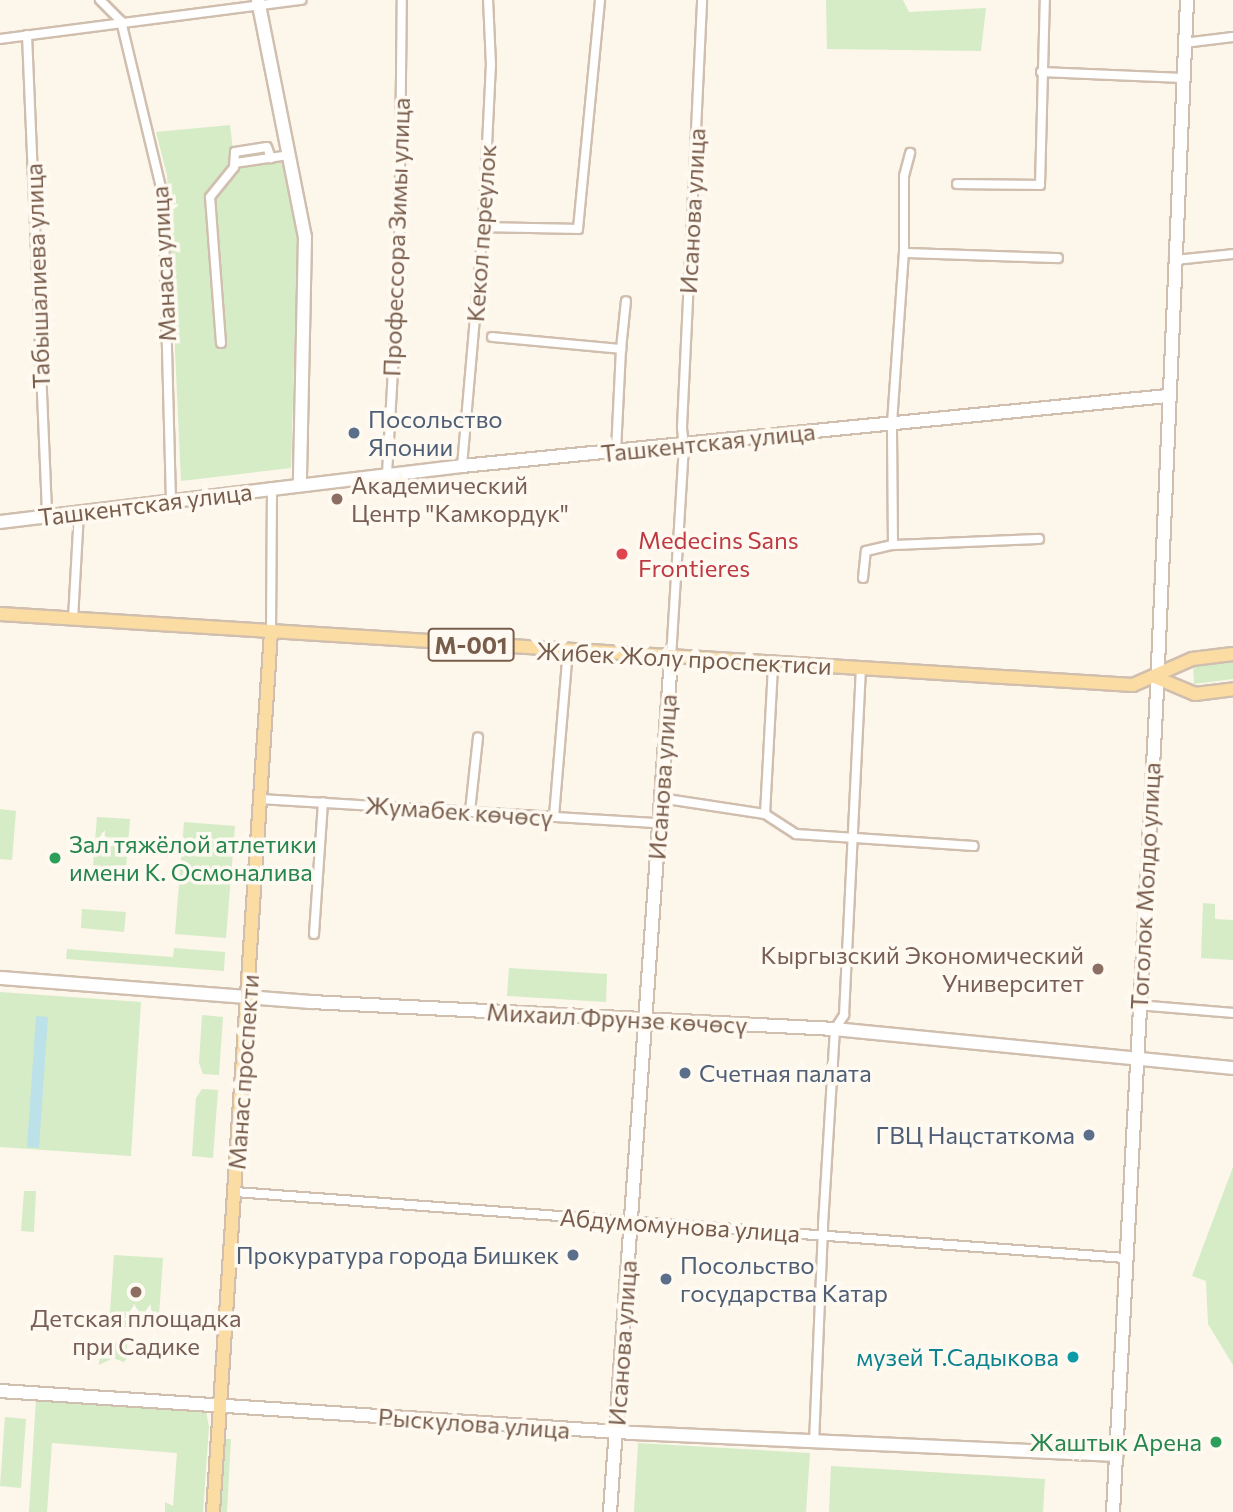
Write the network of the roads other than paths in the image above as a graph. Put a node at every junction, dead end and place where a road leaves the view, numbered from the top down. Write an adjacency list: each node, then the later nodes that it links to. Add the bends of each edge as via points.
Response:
1 (301, 0): 9 (street)
2 (402, 0): 34 (street, Профессора Зимы улица, via 399,266)
3 (488, 0): 20 (street, Кекол переулок, via 491,65)
4 (600, 0): 20 (street, via 578,229)
5 (702, 0): 31 (street, Исанова улица)
6 (1045, 0): 15 (street)
7 (1187, 0): 14 (street, Тоголок Молдо улица)
8 (101, 1): 10 (street)
9 (259, 3): 10 (street); 18 (street)
10 (121, 21): 11 (street); 37 (street, Манаса улица, via 163,196)
11 (27, 35): 13 (street); 39 (street, Табышалиева улица)
12 (1233, 37): 14 (street)
13 (0, 39)
14 (1184, 44): 16 (street, Тоголок Молдо улица)
15 (1041, 72): 16 (street); 19 (street, via 1040,185)
16 (1183, 78): 24 (street, Тоголок Молдо улица)
17 (910, 153): 21 (street, via 904,176)
18 (289, 155): 27 (street, via 235,163 210,197); 35 (street, via 305,237)
19 (957, 184)
20 (483, 227): 33 (street, Кекол переулок)
21 (904, 253): 23 (street); 30 (street)
22 (1233, 254): 24 (street)
23 (1058, 258)
24 (1174, 260): 29 (street, Тоголок Молдо улица)
25 (626, 301): 28 (street)
26 (492, 337): 28 (street)
27 (221, 343)
28 (621, 349): 32 (street)
29 (1167, 396): 30 (street, Ташкентская улица); 52 (street, Тоголок Молдо улица)
30 (892, 424): 31 (street, Ташкентская улица); 42 (street)
31 (684, 447): 32 (street, Ташкентская улица); 49 (street, Исанова улица)
32 (616, 452): 33 (street, Ташкентская улица)
33 (463, 466): 34 (street, Ташкентская улица)
34 (387, 474): 35 (street, Ташкентская улица)
35 (300, 484): 36 (street, Ташкентская улица)
36 (272, 487): 37 (street, Ташкентская улица); 46 (street)
37 (171, 500): 38 (street, Ташкентская улица)
38 (79, 513): 39 (street, Ташкентская улица); 45 (street)
39 (47, 517): 40 (street, Ташкентская улица)
40 (0, 522)
41 (1039, 539): 42 (street)
42 (893, 545): 43 (street, via 866,551)
43 (863, 578)
44 (0, 614): 45 (main road, Жибек Жолу проспектиси / М-001)
45 (74, 619): 46 (main road, Жибек Жолу проспектиси / М-001)
46 (271, 632): 47 (main road, Жибек Жолу проспектиси / М-001); 56 (main road, Манас проспекти)
47 (568, 651): 49 (main road, Жибек Жолу проспектиси / М-001); 60 (street)
48 (1233, 654): 52 (main road, Жибек Жолу проспектиси / М-001, via 1192,659)
49 (671, 657): 50 (main road, Жибек Жолу проспектиси / М-001); 55 (street, Исанова улица)
50 (773, 664): 51 (main road, Жибек Жолу проспектиси / М-001); 59 (street)
51 (861, 669): 52 (main road, Жибек Жолу проспектиси / М-001, via 1133,685); 62 (street)
52 (1157, 678): 53 (main road, via 1195,694); 67 (street, Тоголок Молдо улица)
53 (1233, 689)
54 (478, 737): 58 (street)
55 (660, 797): 59 (street); 61 (street, Исанова улица)
56 (260, 799): 57 (street, Жумабек көчөсү); 66 (main road, Манас проспекти)
57 (323, 802): 58 (street, Жумабек көчөсү); 64 (street)
58 (470, 811): 60 (street, Жумабек көчөсү)
59 (765, 814): 62 (street, via 796,834)
60 (554, 816): 61 (street, Жумабек көчөсү)
61 (658, 822): 69 (street, Исанова улица)
62 (850, 839): 63 (street); 70 (street, via 844,1015)
63 (974, 846)
64 (314, 934)
65 (0, 978): 66 (street, Михаил Фрунзе көчөсү)
66 (248, 998): 69 (street, Михаил Фрунзе көчөсү); 73 (main road, Манас проспекти)
67 (1138, 1005): 68 (street); 71 (street, Тоголок Молдо улица)
68 (1233, 1013)
69 (646, 1020): 70 (street, Михаил Фрунзе көчөсү); 74 (street, Исанова улица)
70 (835, 1028): 71 (street, Михаил Фрунзе көчөсү); 75 (street)
71 (1135, 1056): 72 (street, Михаил Фрунзе көчөсү); 76 (street, Тоголок Молдо улица)
72 (1233, 1068)
73 (235, 1192): 74 (street, Абдумомунова улица); 78 (main road, Манас проспекти)
74 (631, 1222): 75 (street, Абдумомунова улица); 79 (street, Исанова улица)
75 (822, 1236): 76 (street, Абдумомунова улица); 80 (street)
76 (1126, 1258): 81 (street, Тоголок Молдо улица)
77 (0, 1391): 78 (street, Рыскулова улица)
78 (221, 1407): 79 (street, Рыскулова улица); 82 (main road, Манас проспекти)
79 (617, 1432): 80 (street, Рыскулова улица); 83 (street, Исанова улица)
80 (814, 1443): 81 (street, Рыскулова улица)
81 (1116, 1455): 84 (street, Тоголок Молдо улица)
82 (213, 1512)
83 (610, 1512)
84 (1113, 1512)

